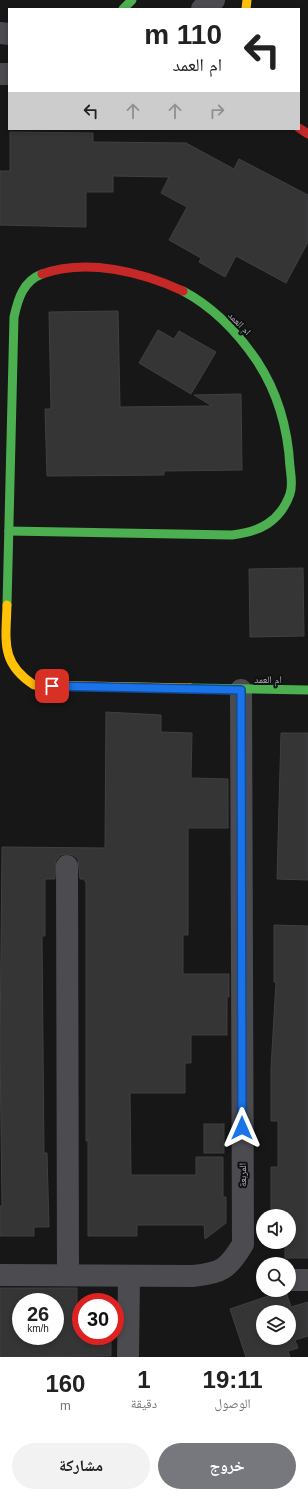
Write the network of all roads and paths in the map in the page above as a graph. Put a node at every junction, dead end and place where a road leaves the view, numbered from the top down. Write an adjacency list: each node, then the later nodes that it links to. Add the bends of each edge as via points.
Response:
1 (132, 0): 3 (street)
2 (214, 0): 4 (street)
3 (124, 8)
4 (203, 8)
5 (9, 531): 5 (street, ام العمد, via 14,317 17,299 26,283 42,272 60,269 102,268 143,275 181,290 216,313 244,343 267,378 285,423 290,461 291,488 280,513 264,526 258,530 232,535); 6 (street, ام العمد, via 6,642 8,660 19,676 34,685)
6 (241, 690): 7 (street, ام العمد); 11 (street, المربعة, via 242,1244 232,1262 215,1274)
7 (308, 690)
8 (67, 866): 10 (street)
9 (0, 1275): 10 (street, المربعة)
10 (68, 1275): 11 (street, المربعة)
11 (129, 1276): 14 (street)
12 (296, 1280): 13 (street)
13 (308, 1280)
14 (128, 1357)

